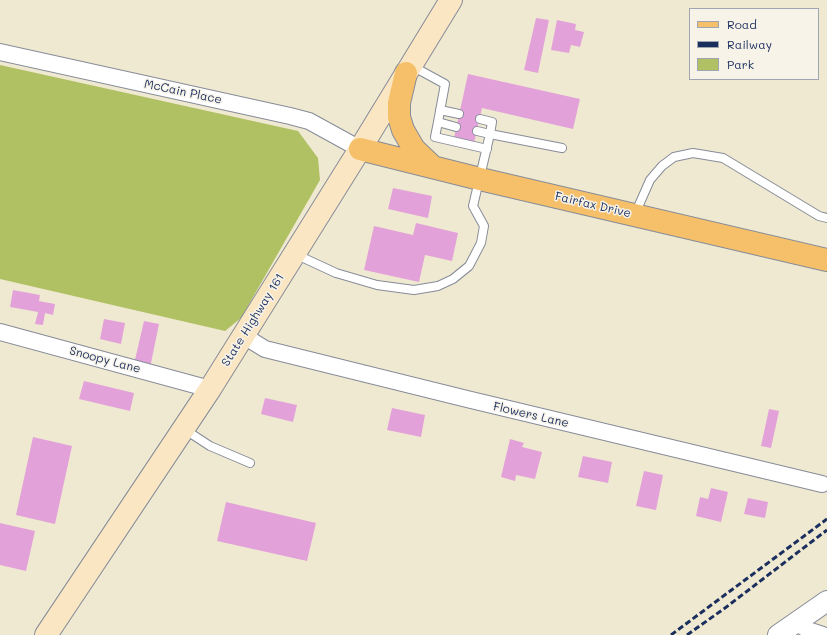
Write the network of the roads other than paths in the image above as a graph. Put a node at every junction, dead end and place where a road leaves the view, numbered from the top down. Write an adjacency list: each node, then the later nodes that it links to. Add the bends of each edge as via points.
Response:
1 (451, 0): 3 (main road, State Highway 161)
2 (0, 52): 13 (street, McCain Place, via 309,121)
3 (408, 69): 4 (lane, via 445,84); 13 (main road, State Highway 161); 14 (main road, via 399,103 402,130 414,149)
4 (440, 110): 5 (lane); 7 (lane)
5 (459, 114)
6 (480, 119): 10 (lane, via 492,122)
7 (438, 122): 8 (lane); 11 (lane, via 435,137)
8 (456, 127)
9 (477, 131): 10 (lane)
10 (490, 134): 11 (lane); 12 (lane)
11 (487, 148): 15 (lane)
12 (562, 148)
13 (360, 149): 14 (main road, Fairfax Drive); 18 (main road, State Highway 161)
14 (433, 167): 15 (main road, Fairfax Drive)
15 (480, 179): 16 (main road, Fairfax Drive); 18 (lane, via 473,206 484,226 481,243 469,266 453,279 438,286 414,290 377,285 336,272)
16 (634, 215): 17 (lane, via 650,180 662,166 674,157 693,153 723,158 818,216); 19 (main road, Fairfax Drive)
17 (827, 218)
18 (294, 253): 21 (main road, State Highway 161)
19 (827, 260)
20 (0, 332): 22 (street, Snoopy Lane)
21 (244, 334): 22 (main road, State Highway 161); 25 (street, Flowers Lane, via 265,349)
22 (210, 389): 23 (main road, State Highway 161)
23 (184, 429): 24 (lane, via 210,446); 28 (main road, State Highway 161)
24 (250, 463)
25 (822, 484)
26 (827, 601): 27 (street)
27 (796, 622): 29 (street); 30 (street, via 808,630)
28 (46, 635)
29 (778, 635)
30 (823, 635)

